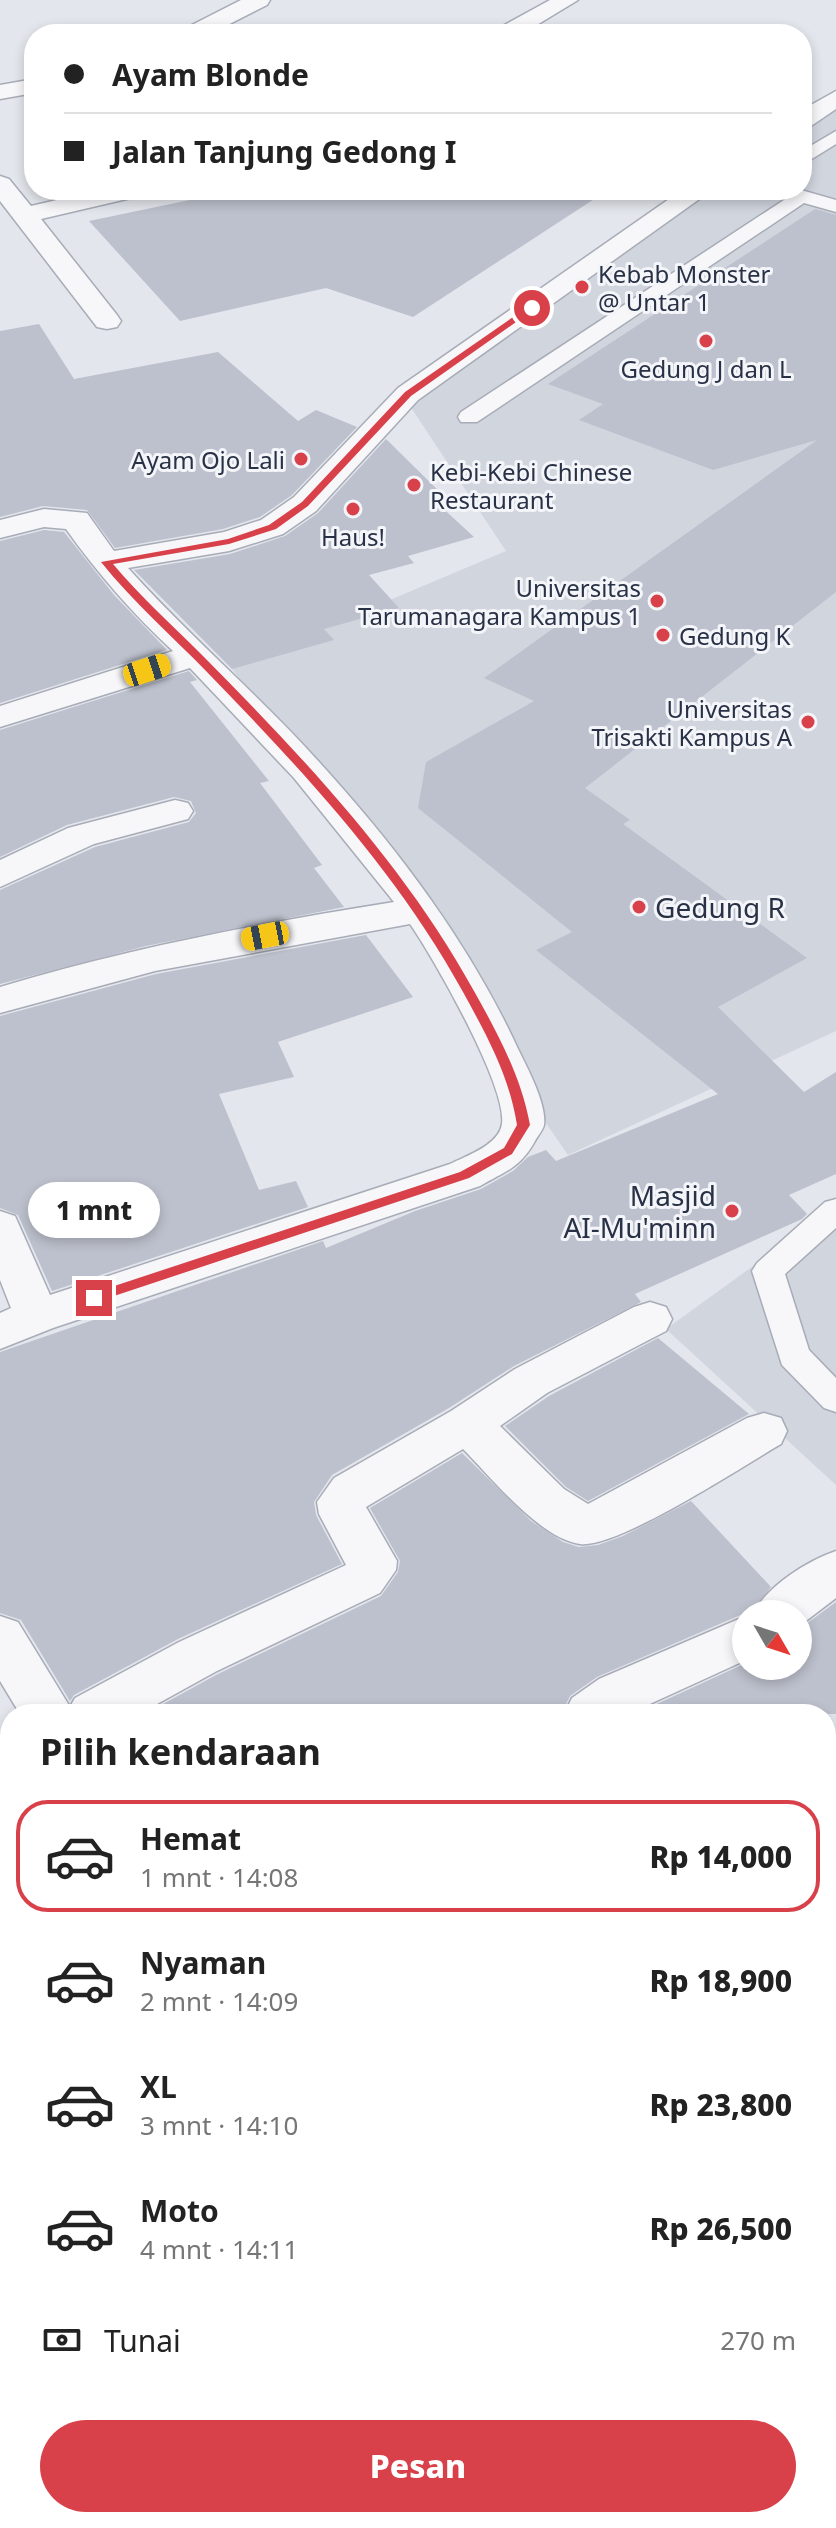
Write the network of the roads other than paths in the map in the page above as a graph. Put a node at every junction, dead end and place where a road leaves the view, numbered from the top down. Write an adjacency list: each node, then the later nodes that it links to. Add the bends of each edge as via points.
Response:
1 (259, 0): 3 (street)
2 (567, 0): 4 (street)
3 (212, 24)
4 (523, 24)
5 (24, 88): 6 (street)
6 (0, 92)
7 (836, 98): 8 (street)
8 (812, 114)
9 (836, 136): 10 (lane)
10 (812, 152)
11 (0, 184): 17 (street)
12 (812, 199): 16 (lane)
13 (91, 200): 17 (street)
14 (685, 200): 21 (street, via 408,394 305,504 272,527 229,541)
15 (796, 200): 19 (lane)
16 (836, 206)
17 (24, 215): 18 (street)
18 (107, 321)
19 (469, 417)
20 (0, 529): 21 (street, via 62,517 83,525)
21 (106, 562): 22 (street)
22 (196, 655): 23 (street); 26 (street, via 307,770)
23 (0, 717)
24 (175, 811): 25 (street, via 81,836)
25 (0, 875)
26 (419, 910): 27 (street, via 133,963); 31 (street, via 439,937 517,1090 523,1125 508,1151 465,1175)
27 (0, 1000)
28 (836, 1210): 32 (lane, via 768,1271 794,1356)
29 (0, 1227): 31 (street)
30 (650, 1319): 33 (street, via 531,1381)
31 (19, 1324)
32 (836, 1399)
33 (468, 1424): 34 (street, via 547,1503 582,1525 605,1521); 40 (street, via 351,1491 341,1502 372,1561 363,1579)
34 (764, 1431)
35 (836, 1571): 36 (street)
36 (797, 1600)
37 (0, 1637): 39 (street)
38 (732, 1643): 41 (street)
39 (42, 1704)
40 (111, 1704)
41 (601, 1704)

